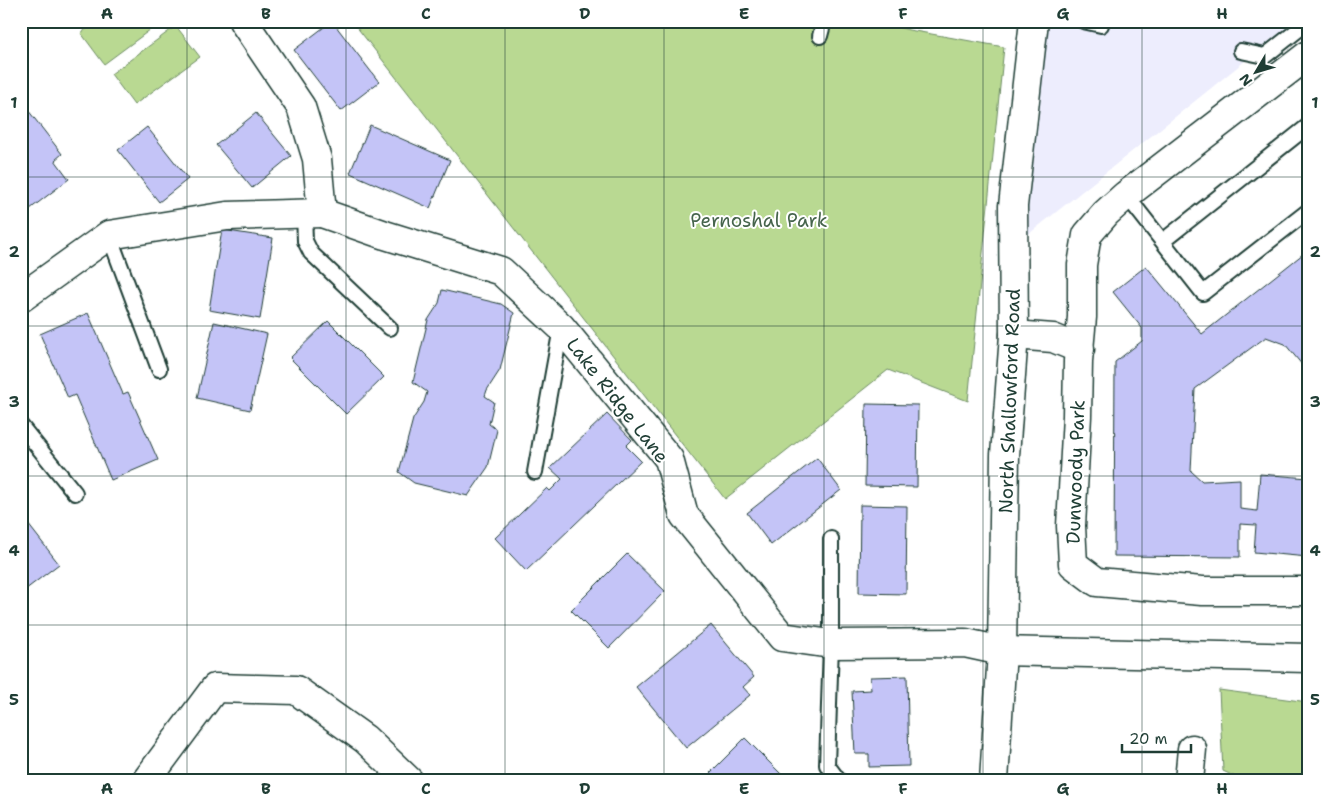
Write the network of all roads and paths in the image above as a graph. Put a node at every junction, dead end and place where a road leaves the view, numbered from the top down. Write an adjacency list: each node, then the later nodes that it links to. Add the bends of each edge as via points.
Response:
1 (243, 21): 13 (street, via 301,107 317,160)
2 (824, 21): 7 (lane)
3 (1034, 21): 19 (street, North Shallowford Road, via 1013,206)
4 (1083, 21): 6 (lane)
5 (1308, 22): 8 (lane, via 1265,56)
6 (1101, 25)
7 (820, 36)
8 (1241, 51)
9 (1308, 55): 11 (street, Dunwoody Park)
10 (1308, 126): 15 (lane)
11 (1126, 195): 15 (lane); 20 (street, Dunwoody Park, via 1087,235 1082,264)
12 (1308, 211): 15 (lane, via 1203,293)
13 (313, 213): 14 (street, Lake Ridge Lane, via 228,216); 17 (street, Lake Ridge Lane, via 500,271); 18 (lane, via 305,241 311,253)
14 (109, 235): 16 (street, Lake Ridge Lane); 21 (lane)
15 (1163, 241)
16 (21, 298)
17 (561, 327): 23 (lane); 27 (street, Lake Ridge Lane, via 669,459 684,515 782,637)
18 (390, 328)
19 (1014, 335): 20 (street, via 1053,338); 28 (street, North Shallowford Road, via 1005,455)
20 (1080, 349): 26 (street, Dunwoody Park, via 1071,526 1073,564 1097,582 1202,591)
21 (159, 369)
22 (21, 426): 24 (lane)
23 (535, 472)
24 (75, 493)
25 (831, 539): 27 (lane)
26 (1308, 592)
27 (831, 644): 28 (street, Lake Ridge Lane, via 965,643); 33 (lane, via 827,765)
28 (1002, 651): 29 (street); 34 (street, North Shallowford Road)
29 (1308, 658)
30 (1192, 749): 35 (street)
31 (146, 781): 32 (street, via 215,688 296,690 364,739)
32 (409, 781)
33 (840, 781)
34 (994, 781)
35 (1189, 781)

